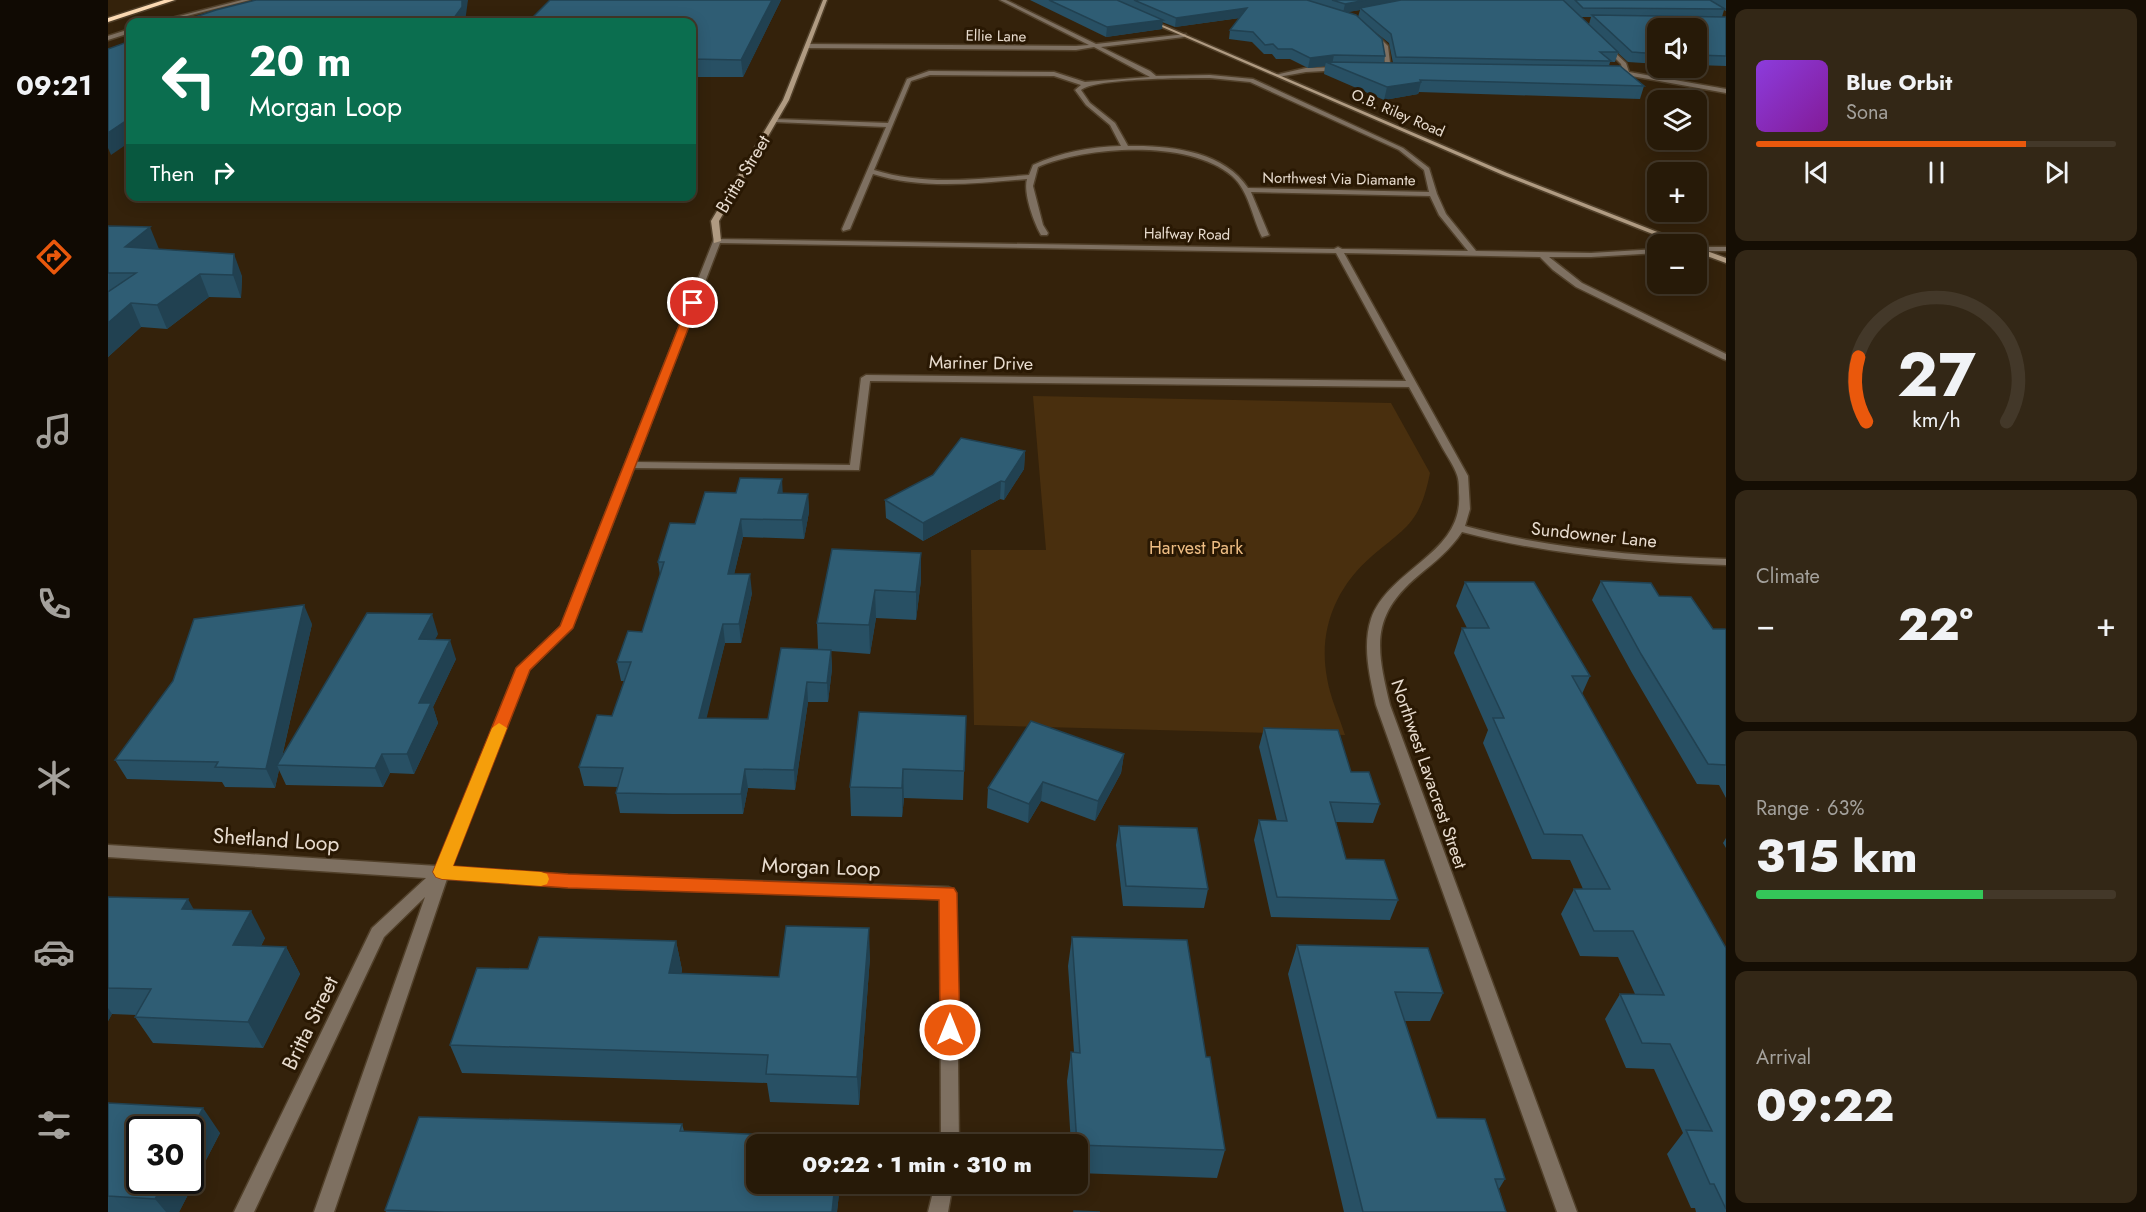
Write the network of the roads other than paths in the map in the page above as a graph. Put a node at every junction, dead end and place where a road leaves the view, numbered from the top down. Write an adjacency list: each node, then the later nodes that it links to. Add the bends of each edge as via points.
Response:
1 (171, 0): 7 (highway)
2 (248, 0): 6 (street)
3 (825, 0): 13 (street, Britta Street)
4 (1002, 0): 14 (street)
5 (1143, 17): 10 (street, O.B. Riley Road)
6 (175, 18)
7 (108, 20)
8 (1367, 28): 17 (street, via 1385,46)
9 (126, 32): 11 (street)
10 (1184, 35): 14 (street, Ellie Lane); 20 (street, O.B. Riley Road)
11 (108, 38)
12 (1602, 42): 19 (street, via 1624,64)
13 (808, 46): 14 (street, Ellie Lane); 25 (street, Britta Street)
14 (1096, 46): 22 (street)
15 (1344, 69): 20 (street)
16 (1378, 70): 17 (street)
17 (1389, 70): 18 (street)
18 (1401, 70)
19 (1626, 73): 21 (street); 24 (street)
20 (1278, 75): 34 (street, O.B. Riley Road, via 1505,174)
21 (1605, 75)
22 (1155, 78): 23 (street); 31 (street, via 1251,80 1401,149 1427,169)
23 (1085, 84): 26 (street, via 1054,74 920,74 909,80); 27 (street, via 1078,90 1082,97 1113,124)
24 (1726, 91)
25 (776, 120): 26 (street); 36 (street, Britta Street, via 715,221)
26 (889, 125): 28 (street)
27 (1125, 149): 29 (street, via 1058,156 1035,166); 30 (street, via 1152,149 1205,159 1236,176)
28 (869, 171): 29 (street, via 941,180); 32 (street)
29 (1032, 177): 33 (street, via 1029,186)
30 (1245, 190): 31 (street, Northwest Via Diamante); 35 (street)
31 (1433, 194): 41 (street, via 1443,214)
32 (846, 229)
33 (1044, 233)
34 (1658, 234)
35 (1265, 235)
36 (717, 240): 37 (street, Halfway Road); 47 (street, Britta Street)
37 (1338, 249): 41 (street, Halfway Road); 46 (street)
38 (1707, 249): 39 (street)
39 (1726, 249)
40 (1647, 252): 43 (street, Halfway Road)
41 (1474, 253): 43 (street, Halfway Road)
42 (1707, 253): 44 (street)
43 (1542, 254): 45 (street, via 1580,285)
44 (1726, 261)
45 (1726, 357)
46 (1411, 384): 47 (street, Mariner Drive, via 866,378 855,468); 48 (street, via 1463,476 1466,510)
47 (631, 465): 51 (street, Britta Street, via 566,628 523,668)
48 (1460, 528): 49 (street, Sundowner Lane, via 1514,544 1573,554); 57 (street, Northwest Lavacrest Street, via 1400,585 1381,610 1374,640 1375,671 1387,716)
49 (1726, 562)
50 (108, 851): 51 (street, Shetland Loop)
51 (442, 872): 52 (street, Morgan Loop, via 568,881 948,893); 54 (street, Britta Street, via 378,933); 55 (street, Britta Street)
52 (950, 1134)
53 (942, 1194): 56 (street)
54 (244, 1212)
55 (324, 1212)
56 (938, 1212)
57 (1567, 1212)

